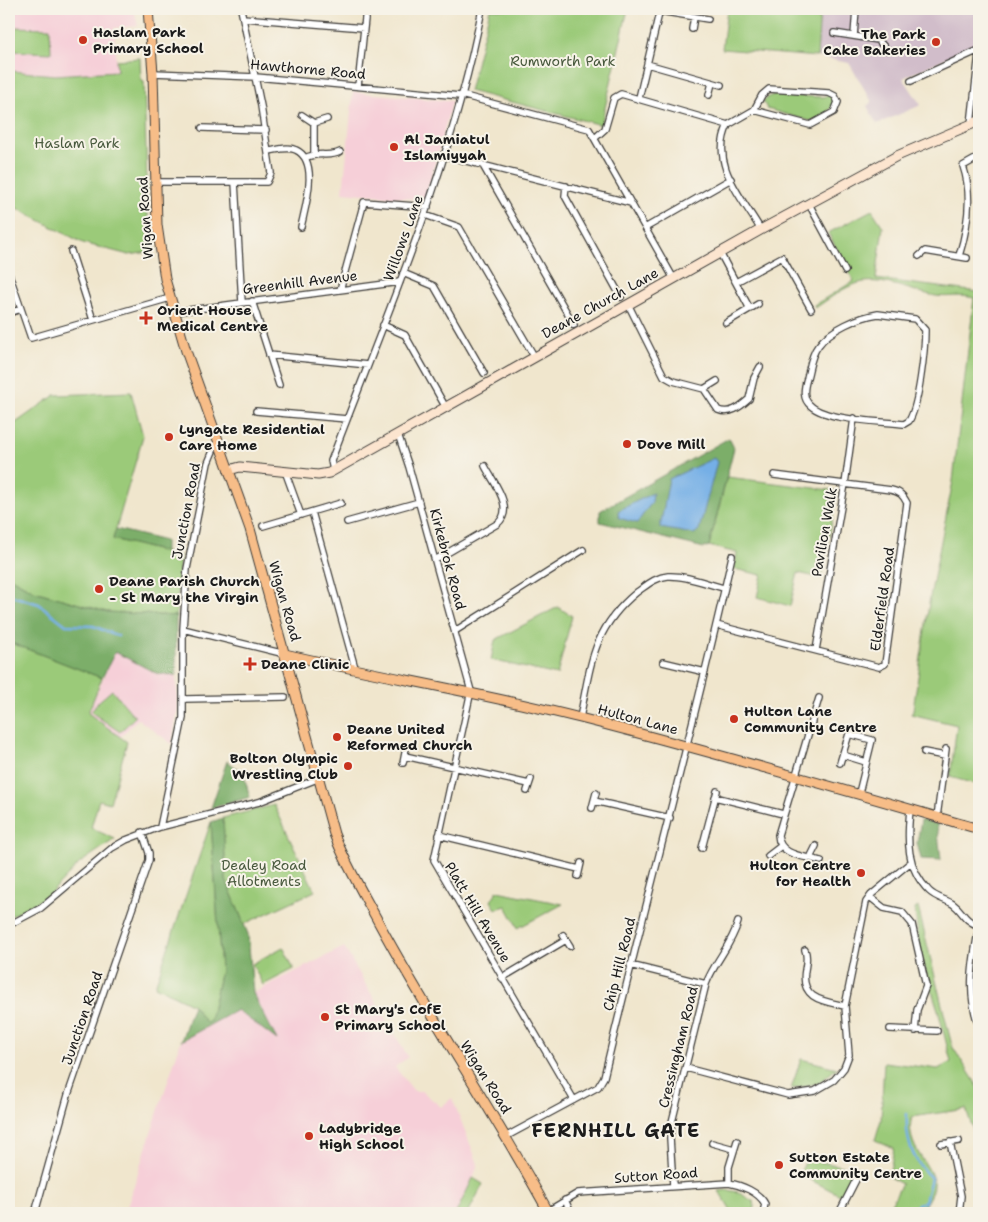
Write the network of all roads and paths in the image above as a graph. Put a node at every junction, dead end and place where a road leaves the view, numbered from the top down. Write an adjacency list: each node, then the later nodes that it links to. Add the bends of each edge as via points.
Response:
1 (148, 9): 17 (main road, Wigan Road)
2 (241, 9): 8 (street)
3 (366, 9): 10 (street)
4 (482, 9): 24 (street, Willows Lane)
5 (856, 9): 13 (street)
6 (660, 10): 7 (street); 16 (street)
7 (694, 16): 9 (street); 11 (street)
8 (243, 18): 10 (street); 18 (street)
9 (708, 19)
10 (364, 28): 22 (street)
11 (692, 29)
12 (834, 33): 13 (street)
13 (854, 36): 14 (street, via 881,41)
14 (887, 50)
15 (979, 51): 19 (street); 29 (street)
16 (647, 64): 20 (street); 25 (street)
17 (153, 72): 18 (street, Hawthorne Road); 43 (main road, Wigan Road)
18 (256, 77): 22 (street, Hawthorne Road); 33 (street)
19 (911, 81)
20 (712, 82): 21 (street); 23 (street)
21 (721, 85)
22 (358, 86): 24 (street, Hawthorne Road)
23 (708, 95)
24 (460, 96): 34 (street, Hawthorne Road, via 589,129); 38 (street, Willows Lane)
25 (639, 98): 31 (street); 34 (street, via 616,96 605,129)
26 (754, 110): 26 (street, via 810,125 834,112 838,102 829,93 769,89); 31 (street)
27 (302, 115): 30 (street)
28 (327, 119): 30 (street)
29 (975, 122): 47 (street, Deane Church Lane, via 897,156)
30 (314, 123): 37 (street)
31 (728, 125): 42 (street, via 721,154)
32 (202, 128): 33 (street)
33 (266, 130): 35 (street)
34 (595, 138): 46 (street, Hawthorne Road)
35 (269, 151): 40 (street, via 292,148); 44 (street, via 270,177 267,182)
36 (340, 152): 37 (street, via 332,155)
37 (314, 153): 40 (street)
38 (443, 155): 41 (street); 50 (street, Willows Lane)
39 (979, 157): 49 (street, via 963,166 968,180)
40 (305, 158): 52 (street, via 310,178)
41 (482, 164): 45 (street); 85 (street)
42 (731, 179): 55 (street); 56 (street)
43 (157, 182): 44 (street); 71 (main road, Wigan Road, via 159,248)
44 (235, 182): 75 (street)
45 (566, 186): 46 (street); 72 (street, via 565,196)
46 (631, 203): 55 (street, Hawthorne Road)
47 (809, 204): 56 (street, Deane Church Lane); 64 (street)
48 (960, 204): 49 (street)
49 (968, 206): 62 (street)
50 (428, 207): 51 (street, Willows Lane); 70 (street, via 364,202)
51 (426, 216): 66 (street, Willows Lane); 88 (street, via 459,227)
52 (303, 218): 53 (street); 54 (street)
53 (310, 220)
54 (301, 228)
55 (645, 228): 67 (street, Hawthorne Road)
56 (761, 230): 60 (street, Deane Church Lane)
57 (923, 244): 58 (street)
58 (925, 251): 61 (street); 62 (street)
59 (71, 252): 83 (street)
60 (720, 253): 67 (street, Deane Church Lane); 69 (street)
61 (919, 256)
62 (959, 256): 63 (street)
63 (967, 258)
64 (846, 271)
65 (9, 274): 78 (street)
66 (403, 274): 68 (street, Willows Lane); 91 (street, via 434,286)
67 (674, 279): 72 (street, Deane Church Lane)
68 (400, 282): 70 (street, Greenhill Avenue); 86 (street, Willows Lane)
69 (736, 282): 73 (street, via 782,257); 79 (street)
70 (340, 290): 74 (street, Greenhill Avenue)
71 (170, 298): 81 (main road, Wigan Road); 83 (street)
72 (624, 300): 88 (street, Deane Church Lane); 94 (street, via 664,376)
73 (806, 300): 77 (street); 80 (street)
74 (252, 302): 75 (street, Greenhill Avenue); 87 (street)
75 (242, 303): 81 (street, Greenhill Avenue)
76 (758, 304): 79 (street)
77 (799, 304)
78 (21, 309): 82 (street); 83 (street, via 31,338)
79 (750, 309): 84 (street)
80 (811, 309)
81 (174, 312): 100 (main road, Wigan Road)
82 (9, 314)
83 (93, 320)
84 (726, 323)
85 (574, 325)
86 (383, 326): 89 (street, Willows Lane); 95 (street, via 405,335)
87 (269, 354): 89 (street); 93 (street)
88 (534, 356): 95 (street, Deane Church Lane)
89 (368, 365): 98 (street, Willows Lane)
90 (760, 367): 94 (street, via 754,378 755,394 727,412 714,407)
91 (484, 373)
92 (717, 381): 94 (street)
93 (279, 385)
94 (704, 389)
95 (445, 406): 99 (street, Deane Church Lane)
96 (256, 411): 98 (street)
97 (854, 418): 97 (street, via 818,411 809,406 804,397 813,354 819,344 866,316 878,314 915,319 926,330 910,421 904,424); 106 (street, Pavilion Walk)
98 (347, 419): 103 (street, Willows Lane, via 331,462)
99 (398, 434): 103 (street, Deane Church Lane); 107 (street, Kirkebrok Road)
100 (218, 439): 102 (main road, Wigan Road); 118 (street, Junction Road, via 208,463 186,569)
101 (485, 466): 115 (street, via 504,504 503,517 497,524)
102 (229, 470): 104 (street, Deane Church Lane, via 240,467); 121 (main road, Wigan Road, via 250,529)
103 (333, 470): 104 (street, Deane Church Lane, via 321,475)
104 (285, 471): 110 (street)
105 (774, 475): 106 (street, Elderfield Road)
106 (845, 484): 120 (street, Pavilion Walk); 120 (street, Elderfield Road, via 899,492 907,503 887,657 885,664 879,667)
107 (419, 502): 111 (street); 115 (street, Kirkebrok Road)
108 (341, 503): 109 (street)
109 (312, 512): 110 (street); 123 (street)
110 (301, 515): 112 (street)
111 (347, 522)
112 (264, 526)
113 (583, 550): 119 (street)
114 (732, 556): 116 (street, Chip Hill Road)
115 (435, 560): 119 (street, Kirkebrok Road)
116 (724, 588): 117 (street, Chip Hill Road); 131 (street, via 664,577 651,582 625,602 606,625 597,643)
117 (716, 625): 120 (street, Elderfield Road); 124 (street, Chip Hill Road)
118 (184, 629): 121 (street); 129 (street, Junction Road)
119 (454, 631): 125 (street, Kirkebrok Road)
120 (816, 650)
121 (285, 654): 123 (main road, Hulton Lane); 144 (main road, Wigan Road)
122 (664, 662): 124 (street)
123 (355, 668): 125 (main road, Hulton Lane)
124 (705, 672): 132 (street, Chip Hill Road)
125 (471, 692): 131 (main road, Hulton Lane); 142 (street, Platt Hill Avenue)
126 (285, 697): 127 (street)
127 (262, 698): 129 (street); 130 (street)
128 (818, 698): 143 (street)
129 (184, 699): 154 (street, Junction Road, via 182,730)
130 (262, 705)
131 (580, 718): 132 (main road, Hulton Lane)
132 (688, 746): 143 (main road, Hulton Lane); 153 (street, Chip Hill Road)
133 (406, 748): 137 (street)
134 (946, 749): 138 (street)
135 (924, 752): 138 (street)
136 (843, 755): 139 (street); 139 (street, via 849,734 872,740); 141 (street)
137 (405, 756): 140 (street); 142 (street)
138 (945, 756): 152 (street)
139 (866, 762): 147 (street)
140 (403, 763)
141 (840, 763)
142 (454, 768): 145 (street, via 530,781); 157 (street, Platt Hill Avenue)
143 (794, 776): 147 (main road, Hulton Lane); 151 (street)
144 (317, 779): 154 (street, via 259,802); 182 (main road, Wigan Road, via 334,834 353,876 413,985)
145 (527, 791)
146 (596, 793): 148 (street)
147 (858, 793): 150 (main road, Hulton Lane)
148 (594, 801): 149 (street); 153 (street)
149 (592, 808)
150 (910, 810): 152 (main road, Hulton Lane); 164 (street, via 907,836)
151 (783, 814): 158 (street, via 778,834); 160 (street, via 716,794)
152 (937, 817): 155 (main road, Hulton Lane)
153 (670, 818): 172 (street, Chip Hill Road)
154 (160, 827): 156 (street)
155 (979, 829)
156 (142, 832): 168 (street, via 112,848 49,902); 194 (street, Junction Road, via 149,860 68,1095)
157 (439, 835): 165 (street, via 580,866); 173 (street, Platt Hill Avenue, via 435,864)
158 (781, 846): 161 (street); 162 (street, via 791,853)
159 (816, 846): 162 (street)
160 (702, 848)
161 (768, 856)
162 (810, 858): 163 (street)
163 (821, 861)
164 (910, 862): 166 (street); 169 (street, via 929,891 953,904 964,918)
165 (578, 876)
166 (870, 897): 175 (street, via 865,906); 178 (street, via 884,908 902,912 912,924 926,986 917,1010)
167 (738, 922): 174 (street, Cressingham Road, via 733,938)
168 (9, 925)
169 (979, 927): 176 (street, via 971,979)
170 (566, 940): 173 (street)
171 (805, 950): 175 (street, via 804,982 808,992 820,1000)
172 (630, 965): 174 (street); 181 (street, Chip Hill Road, via 604,1077 598,1087)
173 (502, 978): 181 (street, Platt Hill Avenue)
174 (706, 984): 180 (street, Cressingham Road)
175 (845, 1006): 180 (street, via 847,1061 834,1080 815,1091 788,1094)
176 (979, 1026)
177 (890, 1029): 178 (street)
178 (916, 1031): 179 (street)
179 (937, 1031)
180 (686, 1068): 191 (street, Cressingham Road, via 670,1130)
181 (574, 1100): 182 (street, Chip Hill Road)
182 (507, 1136): 193 (main road, Wigan Road)
183 (737, 1141): 188 (street)
184 (959, 1141): 185 (street)
185 (950, 1142): 187 (street); 198 (street, via 961,1196)
186 (712, 1143): 188 (street)
187 (941, 1144)
188 (734, 1150): 190 (street)
189 (859, 1174): 197 (street)
190 (728, 1183): 191 (street, Sutton Road); 196 (street, Sutton Road, via 760,1197 765,1204)
191 (673, 1186): 192 (street, Sutton Road, via 578,1193)
192 (564, 1200): 193 (street, Sutton Road); 195 (street)
193 (548, 1212)
194 (35, 1213)
195 (570, 1213)
196 (763, 1213)
197 (840, 1213)
198 (959, 1213)

